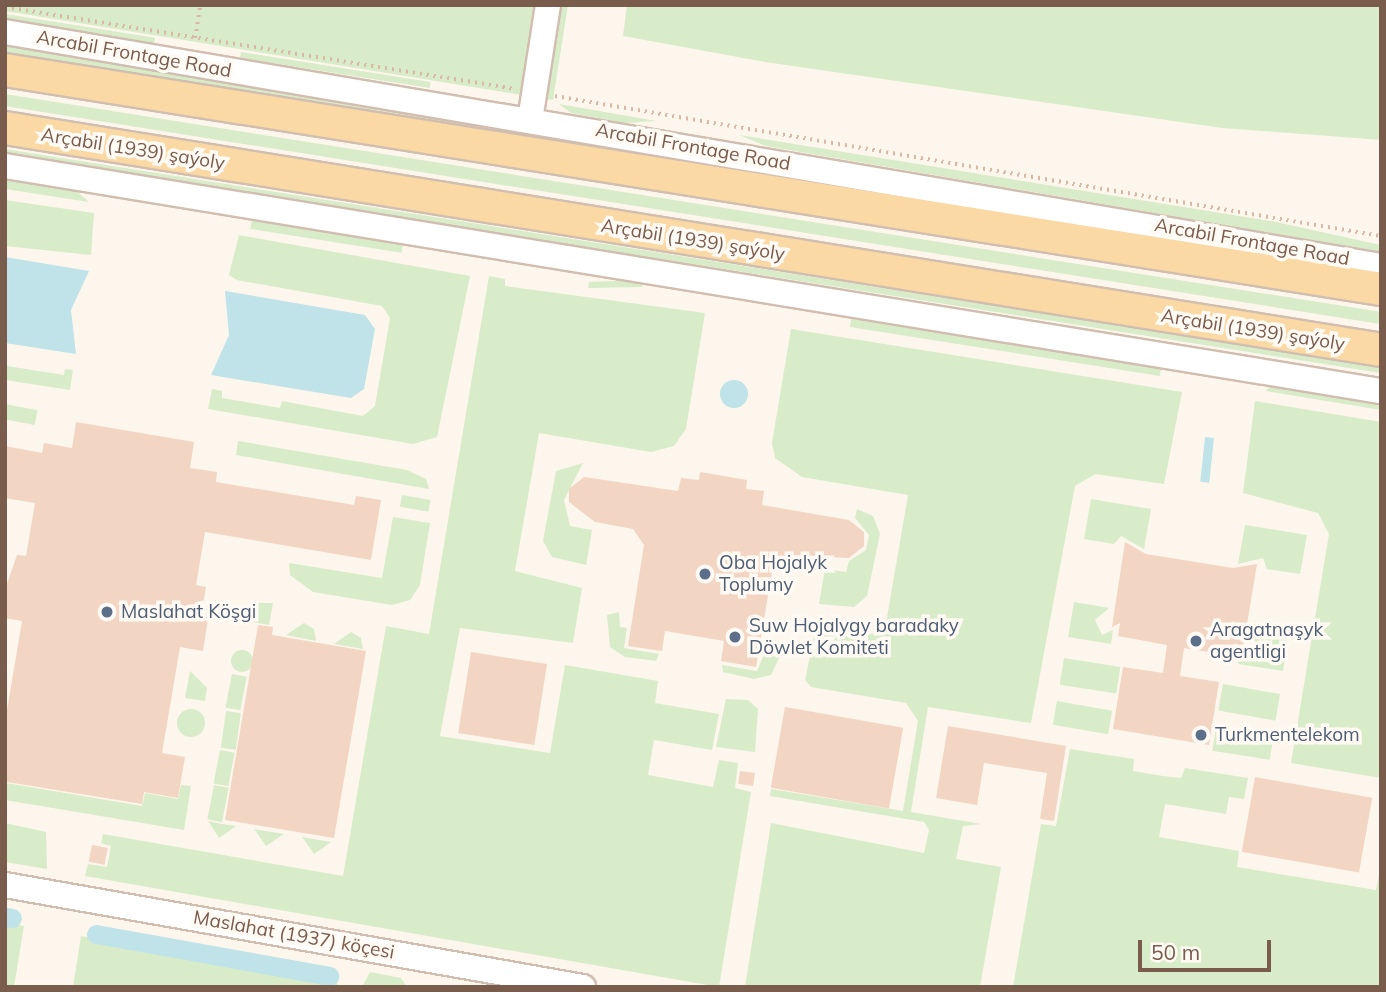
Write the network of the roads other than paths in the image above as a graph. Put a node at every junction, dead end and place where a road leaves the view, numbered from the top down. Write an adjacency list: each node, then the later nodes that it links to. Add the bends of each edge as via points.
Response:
1 (548, 5): 4 (street)
2 (5, 32): 4 (street, Arcabil Frontage Road)
3 (5, 70): 8 (main road)
4 (530, 120): 7 (street, Arcabil Frontage Road)
5 (5, 128): 9 (main road, Arçabil (1939) şaýoly)
6 (5, 166): 10 (street)
7 (1381, 266)
8 (1381, 289)
9 (1381, 350)
10 (1381, 391)
11 (5, 885): 12 (street, Maslahat (1937) köçesi)
12 (583, 987)

